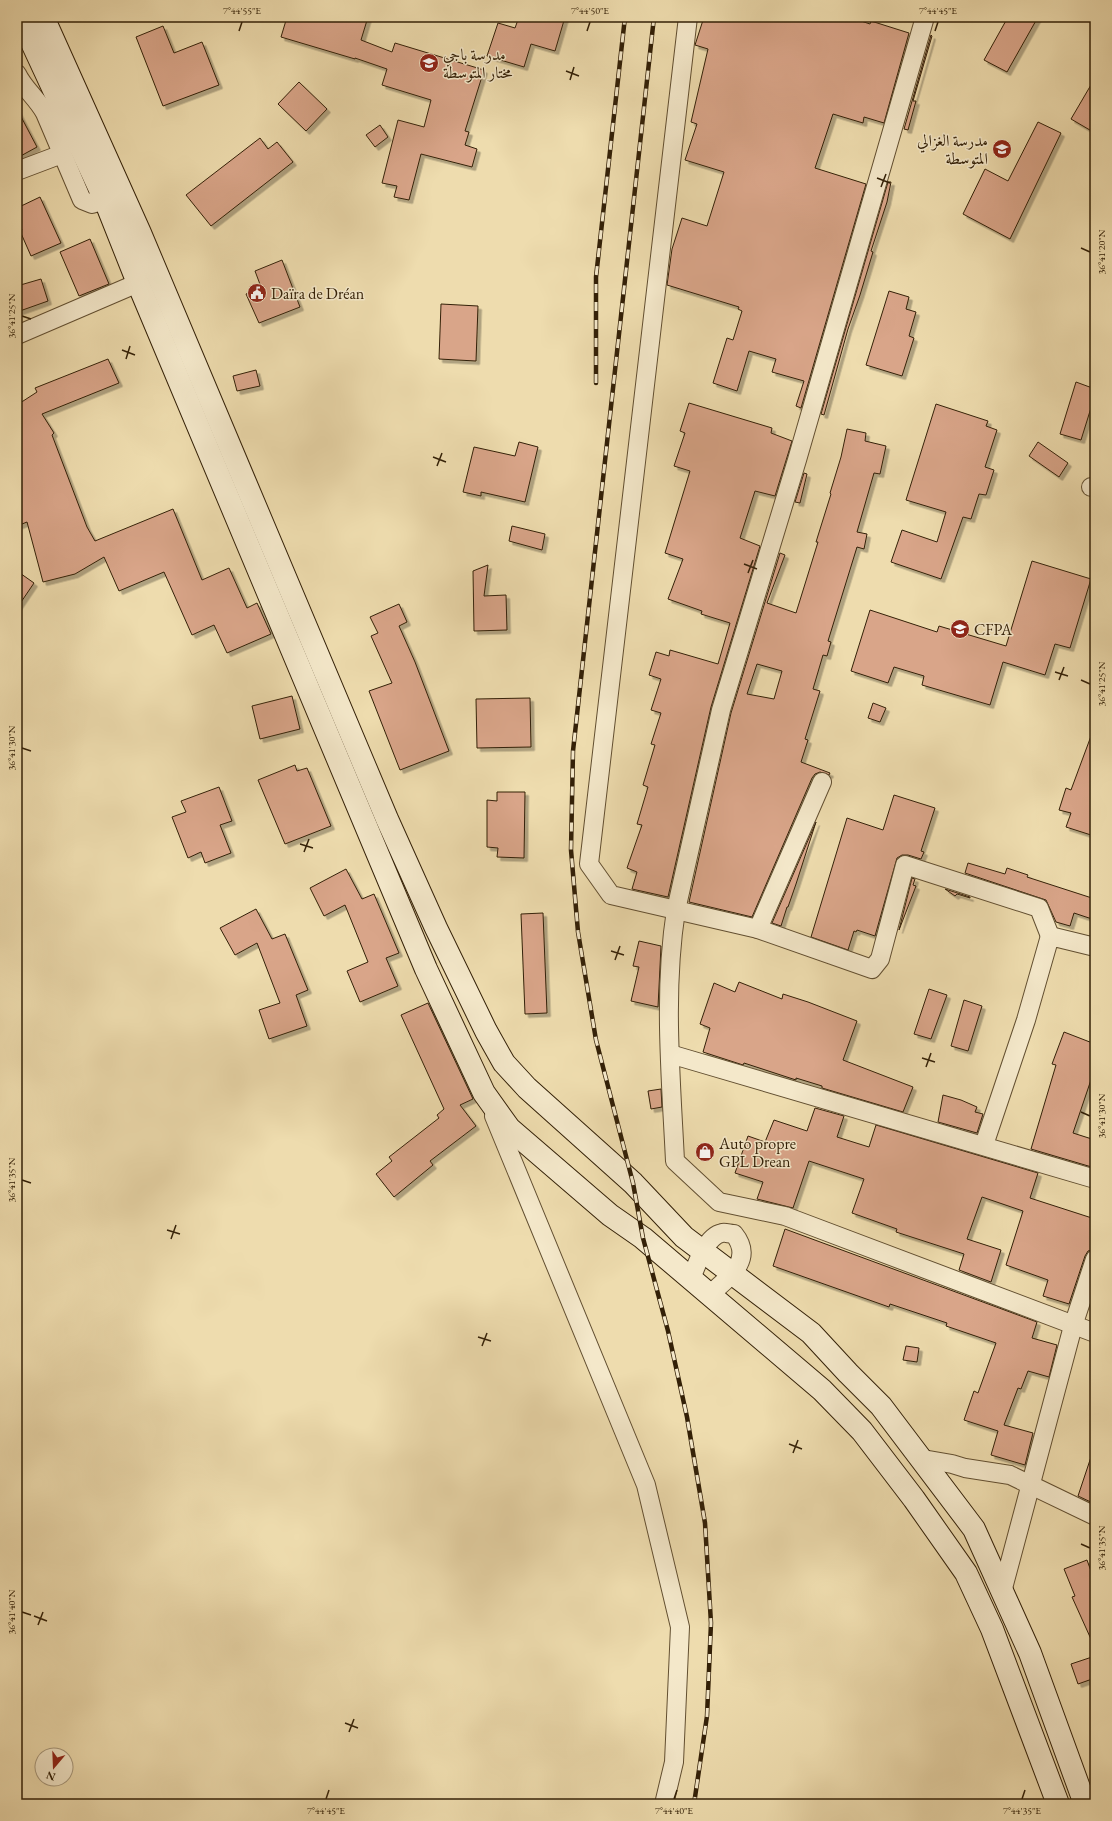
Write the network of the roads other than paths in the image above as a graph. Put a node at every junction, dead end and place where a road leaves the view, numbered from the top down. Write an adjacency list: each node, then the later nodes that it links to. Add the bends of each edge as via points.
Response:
1 (20, 17): 8 (main road)
2 (43, 17): 22 (main road, via 140,233 387,819 486,1031 504,1063 527,1088 633,1183 684,1237)
3 (688, 17): 12 (street, via 589,864 611,895)
4 (925, 17): 12 (street, via 797,460 721,710)
5 (19, 82): 6 (street, via 41,106)
6 (62, 154): 7 (street); 8 (street, via 82,200 92,204)
7 (17, 171)
8 (104, 200): 9 (main road)
9 (138, 283): 10 (street); 17 (main road, via 426,969)
10 (17, 335)
11 (822, 782): 13 (street)
12 (676, 910): 13 (street); 16 (street, via 668,1010)
13 (758, 929): 14 (street, via 872,969 880,959 905,865 1040,908)
14 (1050, 936): 15 (street); 18 (street, via 1026,1020)
15 (1095, 947)
16 (670, 1054): 18 (street); 20 (street, via 675,1161 719,1202)
17 (484, 1093): 25 (main road, via 514,1133 610,1215 643,1238); 33 (street, via 646,1485 680,1627 674,1762)
18 (984, 1145): 19 (street)
19 (1095, 1179)
20 (740, 1207): 21 (street); 27 (street, via 785,1216)
21 (734, 1234): 22 (street, via 721,1233); 24 (street, via 741,1243 742,1259)
22 (702, 1251): 24 (main road); 25 (street)
23 (1095, 1259): 27 (street)
24 (733, 1274): 26 (street); 29 (main road, via 811,1333 881,1406)
25 (691, 1278): 26 (main road)
26 (709, 1295): 34 (main road, via 822,1390 862,1431 914,1498 966,1573 992,1629)
27 (1073, 1326): 28 (street); 30 (street)
28 (1095, 1333)
29 (922, 1459): 30 (street, via 1010,1475); 32 (main road, via 974,1529)
30 (1031, 1484): 31 (street); 32 (street)
31 (1095, 1516)
32 (1002, 1592): 35 (main road, via 1030,1653)
33 (664, 1804)
34 (1058, 1804)
35 (1085, 1804)

